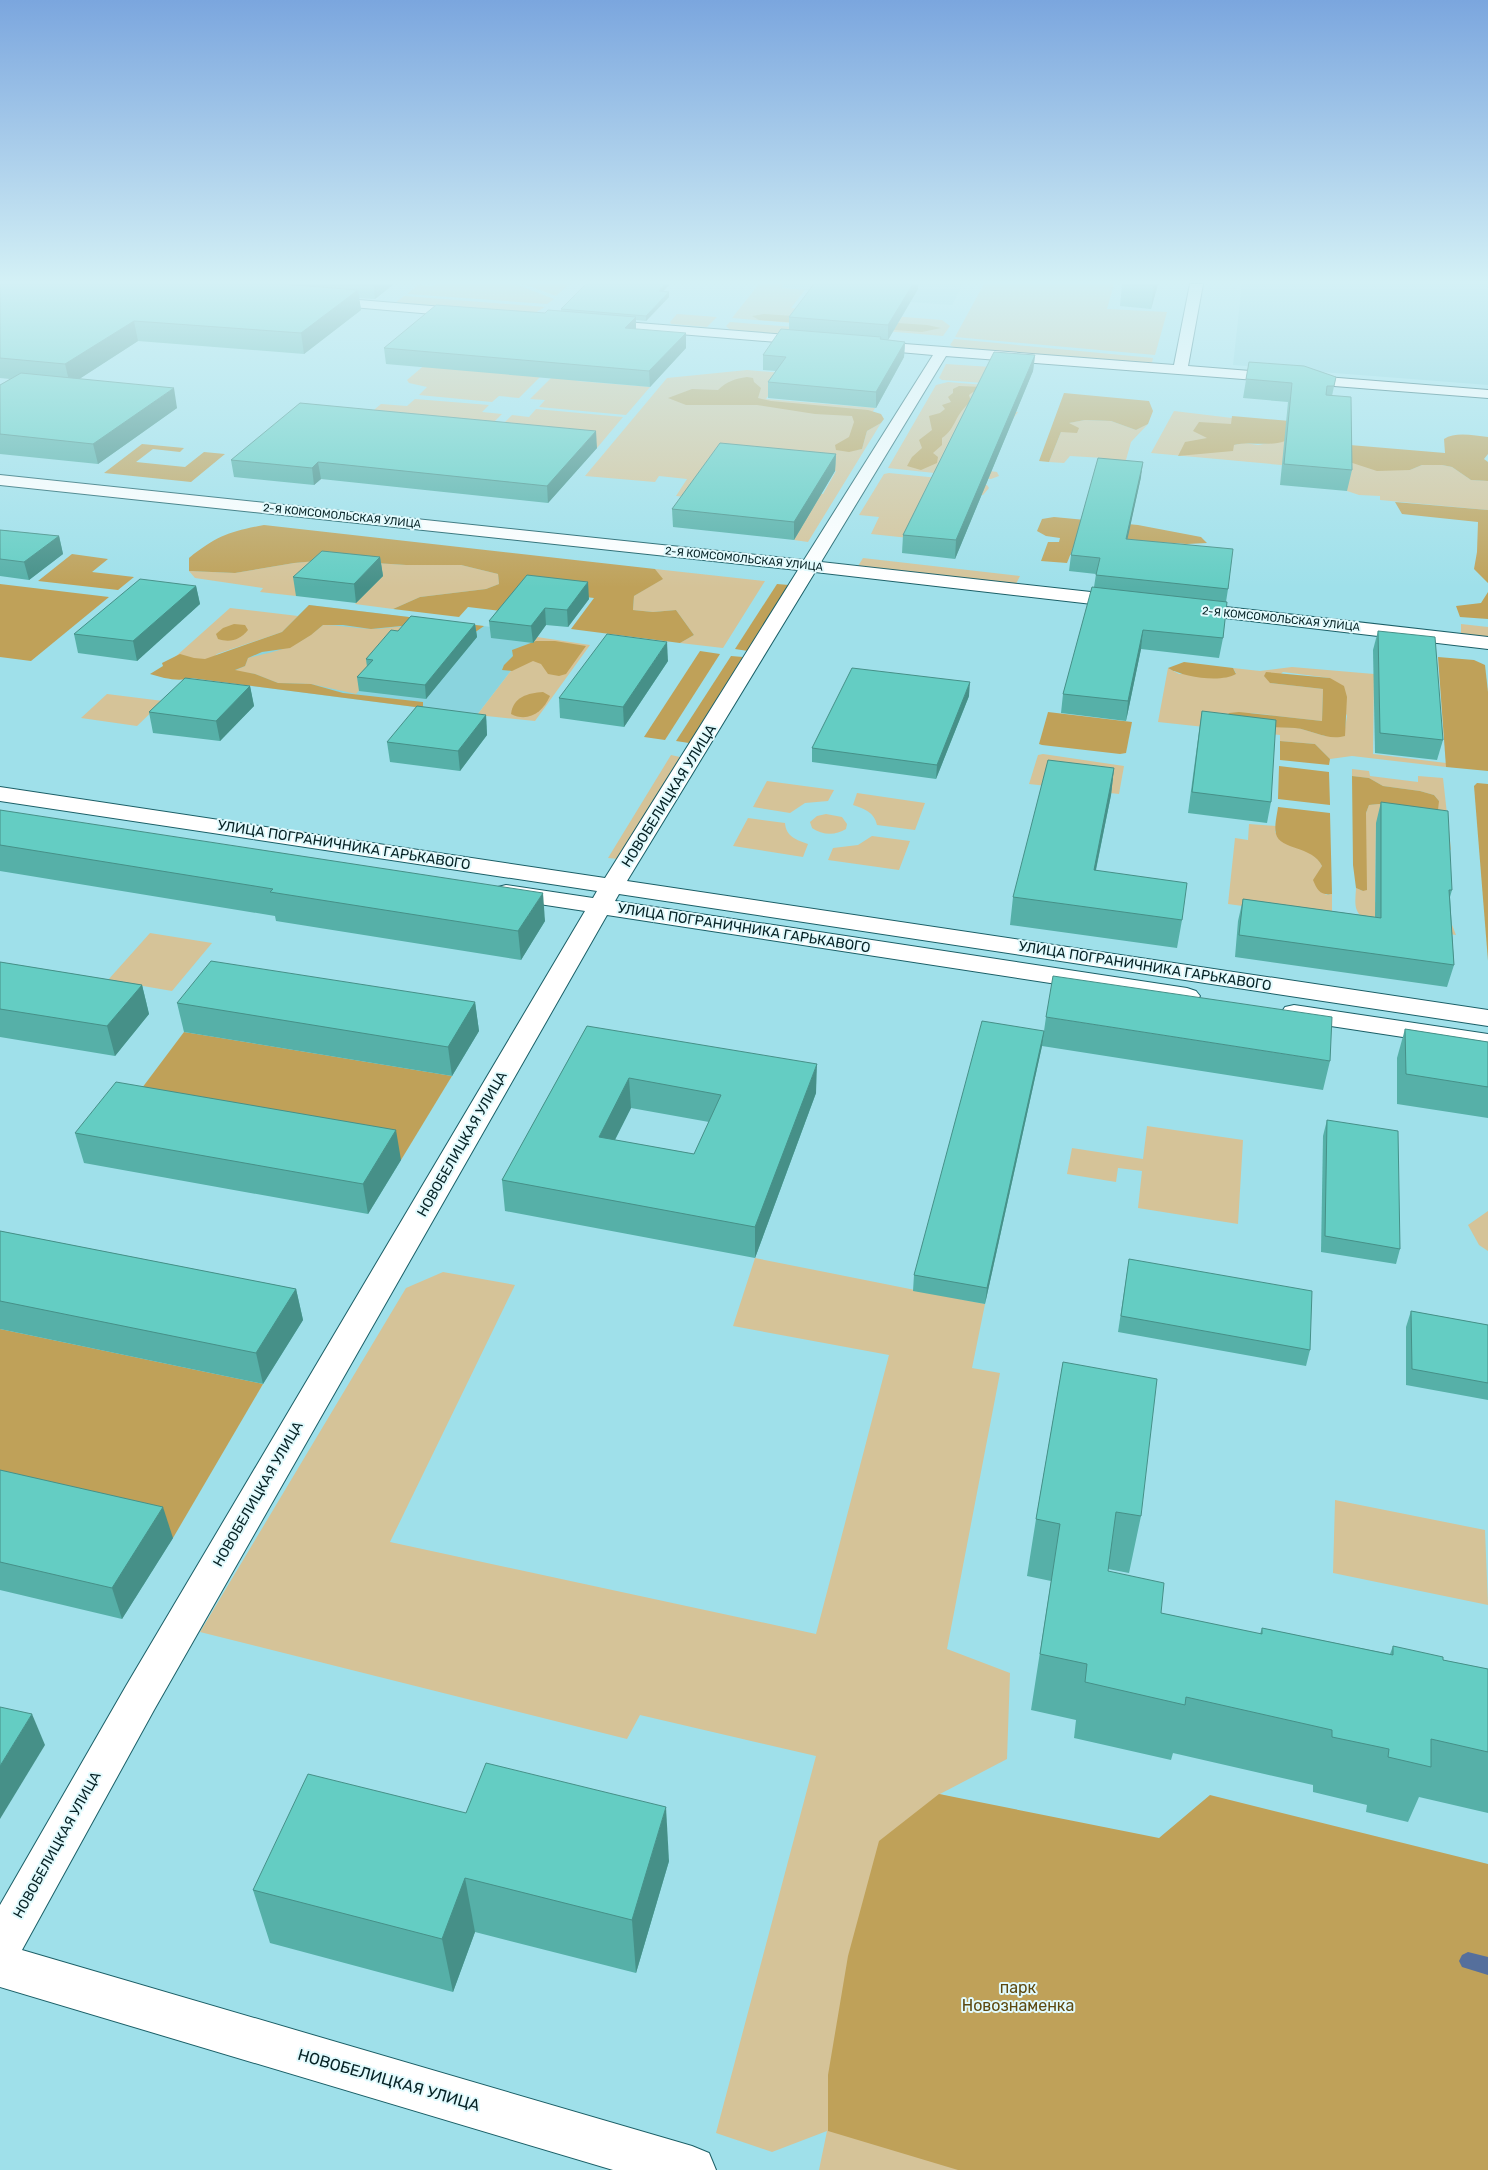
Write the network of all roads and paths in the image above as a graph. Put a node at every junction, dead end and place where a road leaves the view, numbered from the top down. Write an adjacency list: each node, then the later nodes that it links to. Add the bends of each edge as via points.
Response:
1 (921, 385): 5 (street, НОВОБЕЛИЦКАЯ УЛИЦА)
2 (1380, 385): 3 (street)
3 (1488, 394)
4 (0, 480): 5 (street, 2-Я КОМСОМОЛЬСКАЯ УЛИЦА)
5 (810, 566): 6 (street, 2-Я КОМСОМОЛЬСКАЯ УЛИЦА); 13 (street, НОВОБЕЛИЦКАЯ УЛИЦА)
6 (1142, 603)
7 (1171, 607): 8 (street, 2-Я КОМСОМОЛЬСКАЯ УЛИЦА)
8 (1488, 643)
9 (0, 794): 13 (street, УЛИЦА ПОГРАНИЧНИКА ГАРЬКАВОГО)
10 (0, 815): 11 (street, УЛИЦА ПОГРАНИЧНИКА ГАРЬКАВОГО)
11 (373, 872)
12 (481, 888): 13 (street, УЛИЦА ПОГРАНИЧНИКА ГАРЬКАВОГО)
13 (606, 896): 14 (street, УЛИЦА ПОГРАНИЧНИКА ГАРЬКАВОГО); 16 (street, УЛИЦА ПОГРАНИЧНИКА ГАРЬКАВОГО); 18 (street, НОВОБЕЛИЦКАЯ УЛИЦА, via 140,1698)
14 (1207, 999)
15 (1273, 1009): 17 (street, УЛИЦА ПОГРАНИЧНИКА ГАРЬКАВОГО)
16 (1488, 1018)
17 (1488, 1042)
18 (0, 1947)
19 (0, 1965): 20 (street, НОВОБЕЛИЦКАЯ УЛИЦА)
20 (692, 2170)

